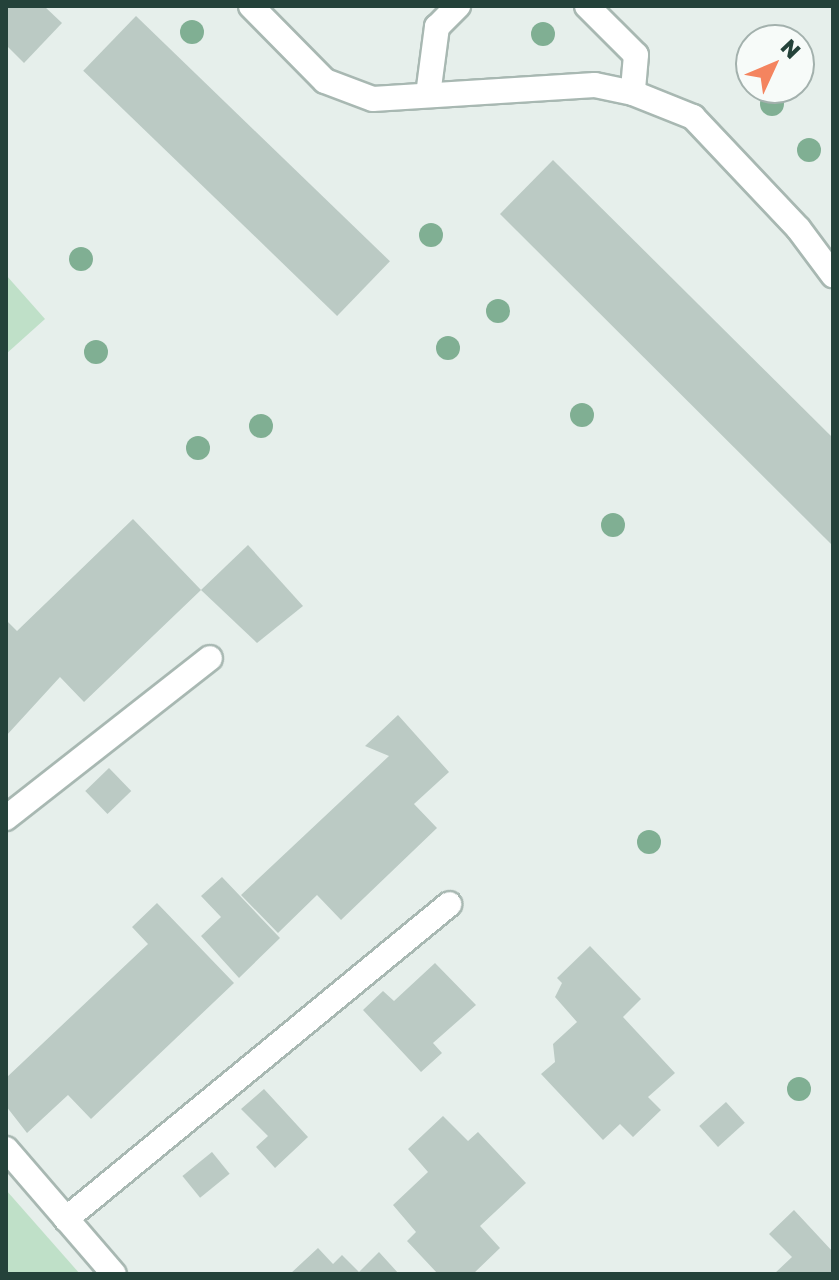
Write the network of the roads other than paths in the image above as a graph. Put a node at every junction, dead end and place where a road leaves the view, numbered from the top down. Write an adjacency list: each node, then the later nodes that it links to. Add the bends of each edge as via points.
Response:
1 (251, 6): 5 (street, via 325,81 373,99)
2 (458, 6): 5 (street, via 437,27)
3 (587, 6): 4 (street, via 636,55)
4 (633, 93): 5 (street, via 595,85); 6 (street, via 693,117 798,228)
5 (428, 95)
6 (833, 275)
7 (210, 658): 8 (street)
8 (6, 818)
9 (449, 904): 11 (street)
10 (6, 1149): 11 (street)
11 (66, 1219): 12 (street)
12 (114, 1274)

